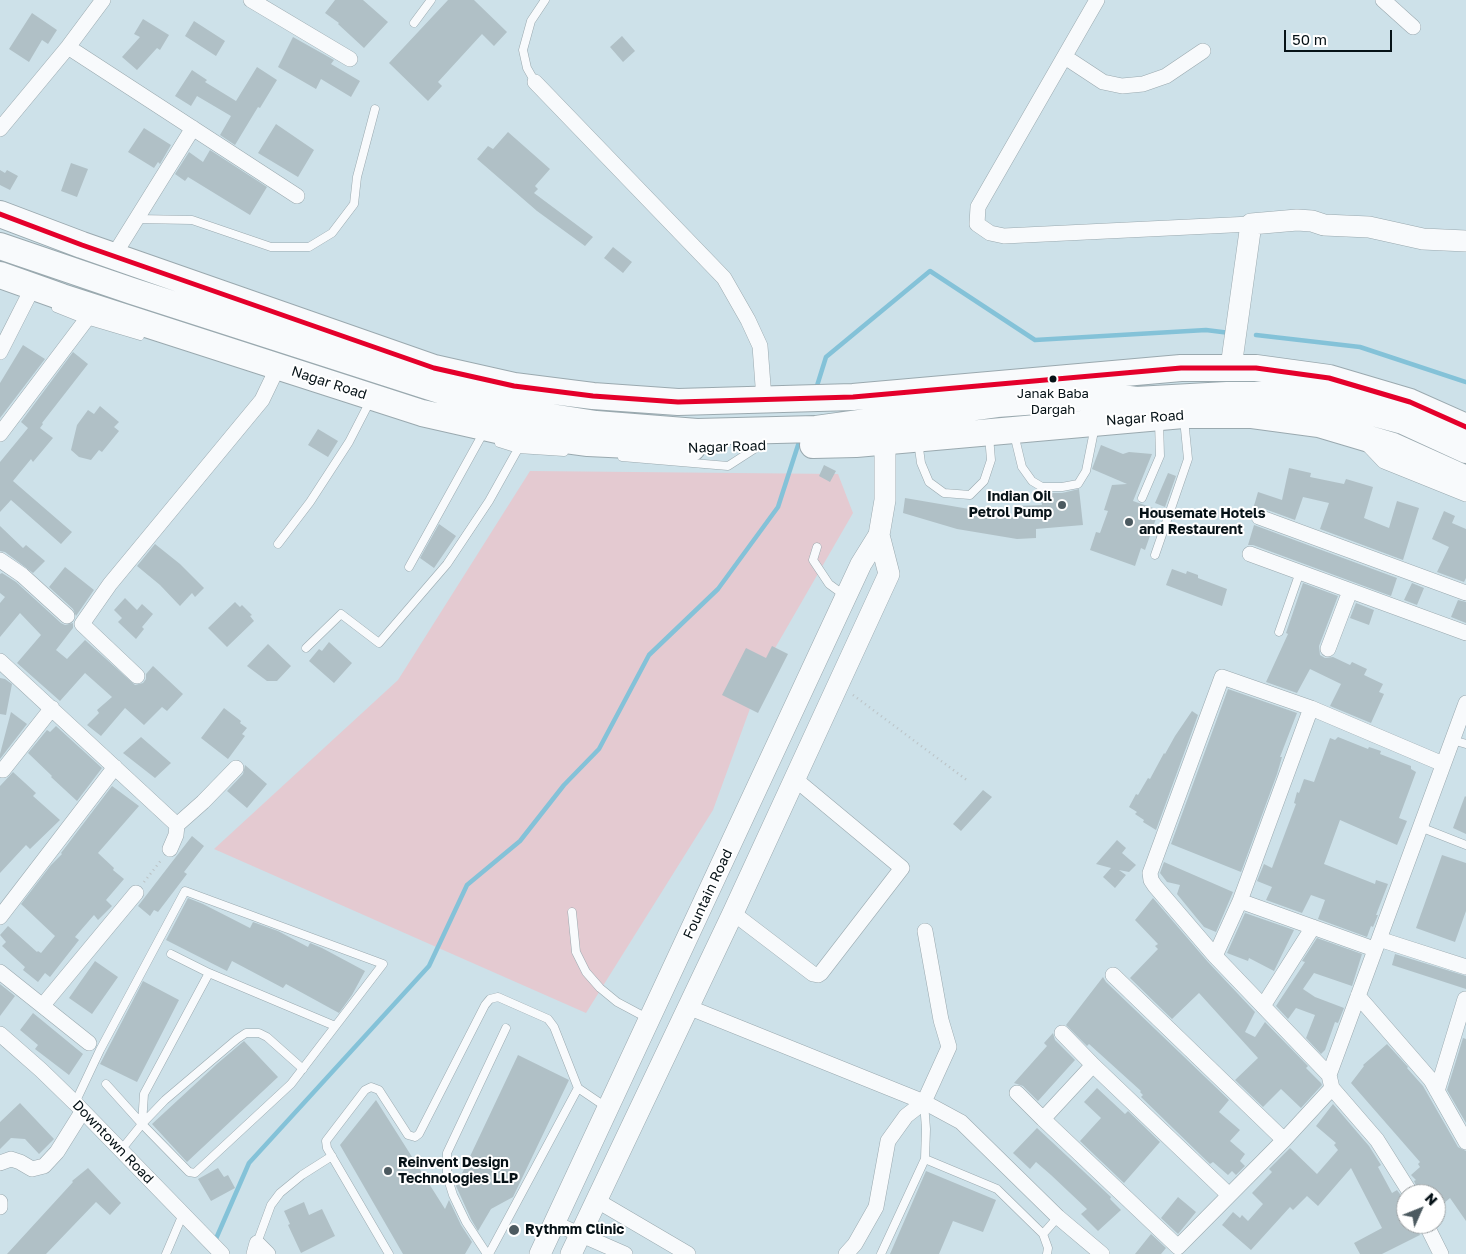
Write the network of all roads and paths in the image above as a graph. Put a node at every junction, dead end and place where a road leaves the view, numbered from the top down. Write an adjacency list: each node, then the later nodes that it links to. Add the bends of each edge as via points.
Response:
1 (103, 0): 9 (street)
2 (251, 0): 12 (street)
3 (431, 0): 7 (lane)
4 (545, 0): 13 (lane, via 531,21 523,50)
5 (1097, 0): 11 (street)
6 (1383, 0): 8 (street)
7 (414, 23)
8 (1413, 27)
9 (68, 47): 15 (street); 16 (street)
10 (1202, 51): 11 (street, via 1166,76 1143,84 1122,86 1103,82)
11 (1065, 57): 20 (street, via 978,207 977,224 990,233 1004,236)
12 (350, 60)
13 (534, 82): 32 (street, via 724,278 760,346)
14 (375, 109): 19 (lane, via 357,177 354,204 332,233 309,247 271,247 192,220)
15 (193, 128): 17 (street); 19 (street)
16 (0, 130)
17 (297, 196)
18 (0, 214): 23 (highway)
19 (137, 219): 23 (street)
20 (1252, 224): 21 (street, via 1297,220 1324,225 1369,226 1423,239); 29 (street)
21 (1466, 241)
22 (0, 246): 46 (highway, via 470,400 596,424)
23 (114, 256): 32 (highway, via 434,368 514,386 678,402)
24 (0, 275): 25 (highway, Nagar Road)
25 (32, 297): 26 (lane); 28 (street); 47 (highway, Nagar Road, via 422,413 493,429 588,443 668,448)
26 (86, 320): 27 (lane); 42 (street)
27 (152, 339)
28 (0, 352)
29 (1231, 367): 31 (highway, via 1181,368); 38 (highway, via 1329,378 1410,402)
30 (274, 376): 73 (street, via 262,400 110,584 82,624)
31 (924, 391): 32 (highway); 39 (highway)
32 (764, 399)
33 (358, 404): 34 (lane)
34 (367, 407): 35 (lane); 57 (lane, via 349,442)
35 (376, 410)
36 (1171, 416): 37 (highway, Nagar Road); 44 (highway, Nagar Road, via 1252,415 1319,424); 54 (lane, via 1160,456); 59 (lane, via 1188,459)
37 (1096, 422): 41 (highway, Nagar Road); 41 (lane, via 1086,471 1078,484 1062,487 1042,487 1032,481 1022,467 1015,444)
38 (1466, 427)
39 (883, 430): 40 (highway, Nagar Road); 46 (highway, via 838,427); 49 (highway, via 997,404 1106,396 1128,404 1227,395 1276,395 1339,404 1403,421); 56 (street, Fountain Road, via 885,500)
40 (919, 431): 41 (highway, Nagar Road); 41 (lane, via 921,463 929,482 944,494 970,495 984,482)
41 (1001, 431)
42 (0, 434)
43 (472, 436): 45 (lane)
44 (1359, 436): 52 (highway, Nagar Road, via 1393,446); 53 (street, via 1384,461)
45 (481, 437): 48 (lane); 62 (lane)
46 (801, 437): 47 (highway, Nagar Road)
47 (759, 446): 51 (lane, via 728,466)
48 (518, 449): 50 (lane); 70 (lane, via 490,501 447,564 378,643 341,614)
49 (1466, 450)
50 (575, 454)
51 (613, 457)
52 (1466, 479)
53 (1466, 494)
54 (1142, 498)
55 (1259, 517): 65 (street)
56 (879, 535): 66 (street, Fountain Road); 74 (street, Fountain Road, via 889,574)
57 (278, 544)
58 (817, 547): 66 (lane, via 813,560 829,584)
59 (1155, 554)
60 (1250, 554): 63 (street)
61 (0, 560): 67 (street, via 22,575)
62 (409, 567)
63 (1300, 572): 64 (street); 68 (lane)
64 (1350, 591): 69 (street); 71 (street)
65 (1466, 593)
66 (846, 597): 92 (street, Fountain Road)
67 (67, 616)
68 (1279, 632)
69 (1466, 633)
70 (306, 648)
71 (1328, 649)
72 (0, 661): 76 (street)
73 (137, 676)
74 (838, 684): 83 (street, Fountain Road); 84 (path)
75 (1466, 703): 78 (street)
76 (52, 708): 80 (street); 82 (street)
77 (1310, 708): 79 (street); 90 (street); 99 (street, via 1222,677 1150,873 1155,886)
78 (1459, 742): 79 (street)
79 (1443, 764): 86 (street)
80 (115, 767): 85 (street); 93 (street)
81 (236, 768): 85 (street, via 204,802)
82 (3, 770)
83 (795, 778): 94 (street, Fountain Road); 94 (street, via 902,868 818,975)
84 (968, 780)
85 (176, 825): 88 (street)
86 (1420, 827): 87 (lane); 97 (street)
87 (1466, 846)
88 (170, 849): 89 (path)
89 (136, 893): 106 (street)
90 (1240, 901): 95 (street); 99 (street)
91 (572, 912): 109 (lane, via 576,952 586,972 616,1002)
92 (698, 915): 94 (street); 109 (street, Fountain Road)
93 (0, 916)
94 (729, 921): 108 (street, Fountain Road)
95 (1314, 927): 97 (street); 107 (street)
96 (925, 930): 122 (street, via 941,1020 950,1047)
97 (1376, 944): 100 (street); 104 (street)
98 (170, 954): 102 (lane)
99 (1215, 956): 107 (street)
100 (1466, 967)
101 (0, 972): 106 (street)
102 (209, 973): 110 (lane); 126 (lane, via 144,1094)
103 (1113, 975): 127 (street)
104 (1358, 996): 117 (street); 120 (street)
105 (1465, 999): 120 (street)
106 (43, 1005): 114 (street)
107 (1263, 1006): 117 (street)
108 (688, 1007): 122 (street); 135 (street, Fountain Road)
109 (649, 1019): 124 (street, Fountain Road)
110 (335, 1026): 116 (lane); 123 (lane, via 383,964 186,891 104,1042)
111 (506, 1028): 148 (lane, via 447,1153 447,1176 453,1196)
112 (1062, 1033): 115 (street)
113 (0, 1034): 123 (street, Downtown Road)
114 (88, 1043)
115 (1093, 1064): 125 (street); 134 (street)
116 (302, 1068): 126 (lane, via 267,1037 259,1033 246,1034 165,1100); 126 (lane, via 291,1084 195,1173 189,1172)
117 (1330, 1082): 127 (street); 133 (street, via 1378,1140)
118 (106, 1084): 126 (lane)
119 (578, 1088): 124 (lane); 130 (lane, via 548,1019 498,997 490,999 419,1134 408,1136 379,1090 367,1088 326,1141); 148 (lane)
120 (1437, 1091): 128 (street)
121 (1017, 1093): 125 (street)
122 (924, 1102): 131 (lane); 139 (street, via 961,1122); 153 (street, via 906,1116 888,1141 876,1207)
123 (78, 1107): 129 (street, Downtown Road); 132 (street, via 57,1152 44,1166 32,1169 11,1159)
124 (608, 1108): 140 (street, Fountain Road)
125 (1043, 1119): 134 (street, via 1178,1247)
126 (142, 1124): 129 (lane)
127 (1284, 1140): 134 (street)
128 (1466, 1142)
129 (121, 1150): 138 (street, Downtown Road)
130 (332, 1156): 144 (lane, via 280,1193 271,1205); 147 (lane)
131 (925, 1159): 142 (lane, via 997,1190); 154 (lane)
132 (0, 1163)
133 (1405, 1184)
134 (1229, 1194)
135 (596, 1200): 141 (street, Fountain Road); 152 (street)
136 (0, 1202): 137 (street)
137 (0, 1207)
138 (183, 1214): 145 (lane); 146 (street, Downtown Road)
139 (1058, 1217): 142 (lane); 156 (street)
140 (554, 1223): 141 (street); 149 (street, Fountain Road)
141 (580, 1234): 150 (street, Fountain Road); 151 (street)
142 (1043, 1234): 155 (lane)
143 (1431, 1234): 157 (street)
144 (260, 1250)
145 (166, 1254)
146 (222, 1254)
147 (389, 1254)
148 (488, 1254)
149 (540, 1254)
150 (570, 1254)
151 (625, 1254)
152 (688, 1254)
153 (846, 1254)
154 (881, 1254)
155 (1048, 1254)
156 (1102, 1254)
157 (1441, 1254)

